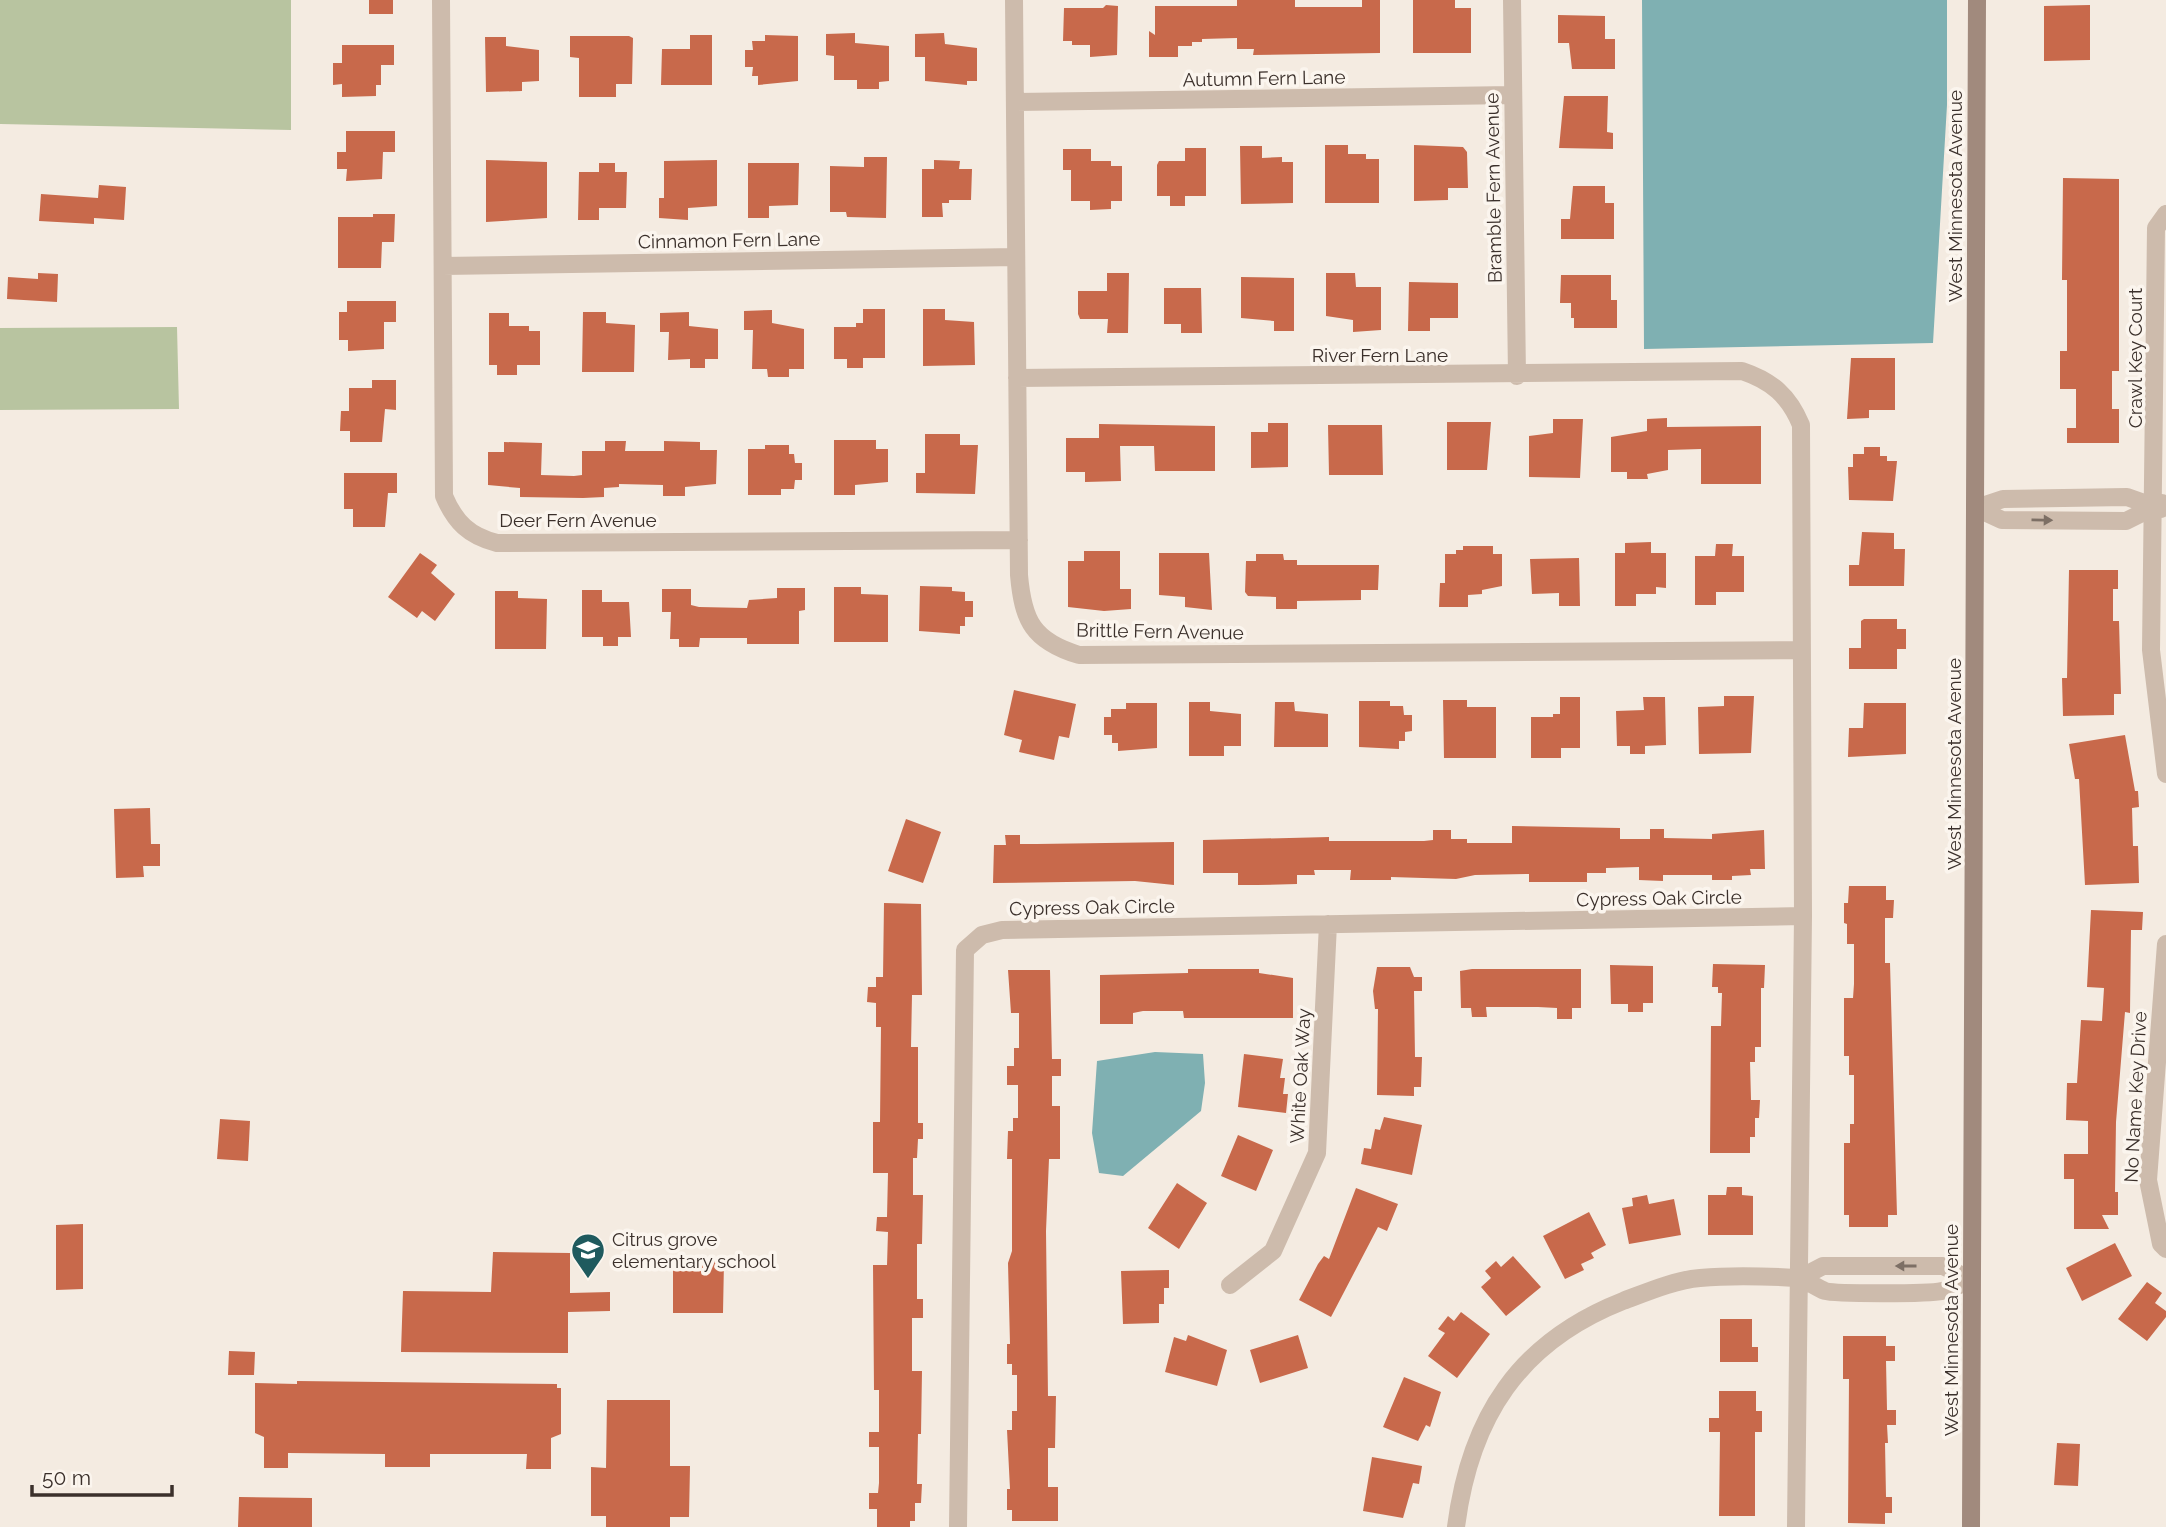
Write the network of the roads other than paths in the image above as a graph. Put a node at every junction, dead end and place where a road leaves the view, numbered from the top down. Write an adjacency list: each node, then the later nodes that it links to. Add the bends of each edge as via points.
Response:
1 (441, 0): 9 (street, Deer Fern Avenue)
2 (1014, 0): 6 (street, Brittle Fern Avenue)
3 (1512, 0): 5 (street, Bramble Fern Avenue)
4 (1977, 0): 13 (street, West Minnesota Avenue)
5 (1513, 95): 6 (street, Autumn Fern Lane); 10 (street, Bramble Fern Avenue)
6 (1015, 103): 8 (street, Brittle Fern Avenue)
7 (2166, 214): 12 (street, Crawl Key Court, via 2156,228)
8 (1016, 257): 9 (street, Cinnamon Fern Lane); 11 (street, Brittle Fern Avenue)
9 (443, 266): 14 (street, Deer Fern Avenue, via 444,495 451,512 478,538 497,543)
10 (1517, 376): 11 (street, River Fern Lane); 15 (street, River Fern Lane, via 1742,371 1781,391 1801,425)
11 (1017, 378): 14 (street, Brittle Fern Avenue)
12 (2162, 506): 13 (street, via 2126,521 2002,520); 16 (street, via 2151,650)
13 (1976, 508): 22 (street, West Minnesota Avenue)
14 (1019, 540): 15 (street, Brittle Fern Avenue, via 1022,607 1032,627 1053,647 1079,655)
15 (1800, 650): 17 (street)
16 (2166, 774)
17 (1803, 916): 18 (street, Cypress Oak Circle); 21 (street)
18 (1328, 924): 23 (street, White Oak Way, via 1317,1153 1273,1251); 24 (street, Cypress Oak Circle, via 1002,930 982,934 965,950)
19 (2166, 944): 20 (street, No Name Key Drive, via 2148,1181 2161,1244)
20 (2166, 1249)
21 (1800, 1278): 22 (street, via 1826,1291 1942,1292); 22 (street, one-way to 21, via 1943,1266 1823,1266); 25 (street, via 1698,1278 1589,1314 1553,1337 1516,1373 1492,1410 1473,1451); 26 (street)
22 (1971, 1280): 27 (street, West Minnesota Avenue)
23 (1230, 1285)
24 (958, 1527)
25 (1456, 1527)
26 (1796, 1527)
27 (1971, 1527)

